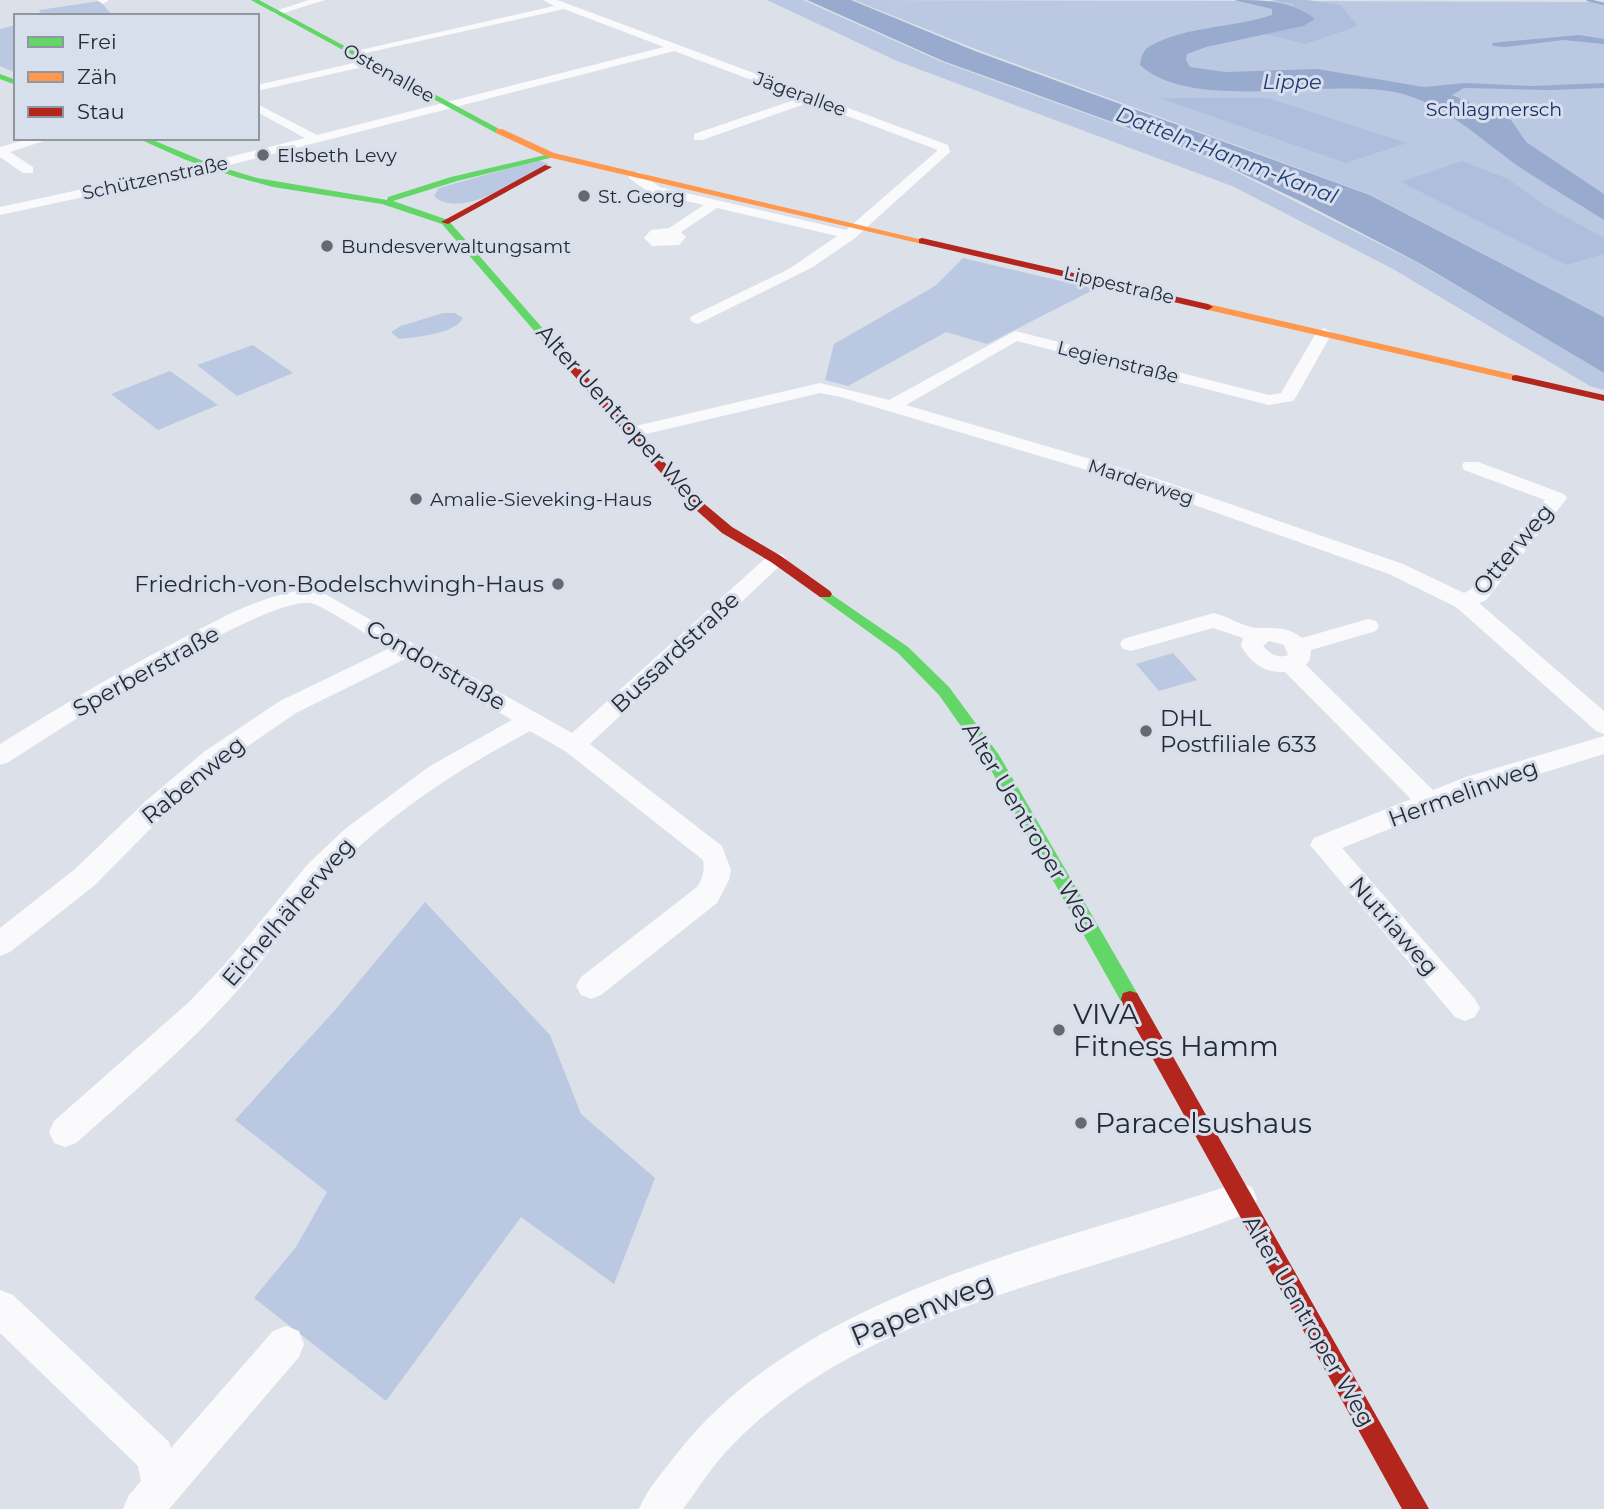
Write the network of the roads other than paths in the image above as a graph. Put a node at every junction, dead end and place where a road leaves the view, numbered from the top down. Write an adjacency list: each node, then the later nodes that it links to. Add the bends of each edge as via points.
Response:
1 (254, 0): 5 (street, Ostenallee)
2 (320, 0): 5 (street)
3 (548, 0): 4 (street, Jägerallee)
4 (565, 6): 6 (street, Jägerallee); 7 (street)
5 (277, 12): 7 (street, Ostenallee)
6 (675, 47): 10 (street, Jägerallee); 11 (street, Schützenstraße)
7 (352, 53): 8 (street, Ostenallee)
8 (367, 63): 9 (street); 11 (street, Ostenallee)
9 (259, 88)
10 (811, 98): 13 (street); 30 (street, Jägerallee, via 944,148)
11 (447, 105): 14 (street, Schützenstraße); 17 (street, Ostenallee)
12 (259, 108): 14 (street)
13 (698, 137)
14 (316, 139): 21 (street, Schützenstraße)
15 (40, 140): 18 (street)
16 (145, 140): 21 (street)
17 (524, 144): 19 (street, Ostenallee); 22 (street, via 524,156)
18 (0, 151): 23 (street)
19 (557, 157): 20 (street, Lippestraße); 22 (street); 24 (street)
20 (586, 163): 24 (street); 25 (street, Lippestraße)
21 (205, 167): 26 (street, via 273,184); 28 (street, Schützenstraße)
22 (500, 167): 26 (street)
23 (28, 170)
24 (540, 172): 29 (street)
25 (634, 175): 27 (street, Lippestraße, via 655,190); 30 (street, Lippestraße)
26 (391, 200): 29 (street, Alter Uentroper Weg, via 420,208)
27 (715, 204): 30 (street, Lippestraße); 31 (street)
28 (0, 211)
29 (445, 222): 36 (street, Alter Uentroper Weg)
30 (855, 230): 32 (street, via 780,280); 33 (street, Lippestraße)
31 (672, 232)
32 (698, 320)
33 (1324, 333): 34 (street, Lippestraße); 35 (street, Legienstraße, via 1287,397 1280,400 1015,336)
34 (1604, 398)
35 (891, 406): 36 (street, Marderweg, via 834,389 804,389); 40 (street, Marderweg, via 1148,482 1396,569)
36 (629, 433): 38 (street, Alter Uentroper Weg, via 706,512)
37 (1472, 466): 40 (street, Otterweg, via 1557,498 1478,595)
38 (776, 559): 47 (street, Bussardstraße); 56 (street, Alter Uentroper Weg, via 903,650 968,721 1018,801)
39 (296, 595): 43 (street, Condorstraße, via 316,596); 49 (street, Sperberstraße, via 124,679)
40 (1464, 602): 46 (street, Marderweg)
41 (1368, 626): 44 (street)
42 (1131, 644): 44 (street, via 1214,620 1258,636 1276,634 1292,640)
43 (407, 649): 45 (street, Condorstraße); 52 (street, Rabenweg, via 289,707 215,757 85,877)
44 (1295, 655): 50 (street)
45 (531, 720): 47 (street, Condorstraße); 55 (street, Eichelhäherweg, via 416,786 352,837 219,991 156,1054)
46 (1604, 725)
47 (574, 745): 53 (street, Condorstraße, via 703,844 719,863 717,880 707,895)
48 (1604, 745): 50 (street, Hermelinweg)
49 (0, 756)
50 (1428, 800): 51 (street, Hermelinweg, via 1422,807)
51 (1323, 845): 54 (street, Nutriaweg)
52 (0, 944)
53 (591, 986)
54 (1465, 1008)
55 (65, 1132)
56 (1240, 1199): 60 (street, Papenweg, via 939,1297 839,1342 745,1407 679,1477); 61 (street, Alter Uentroper Weg)
57 (0, 1308): 59 (street, via 155,1457)
58 (286, 1344): 59 (street)
59 (152, 1498)
60 (659, 1509)
61 (1416, 1509)

